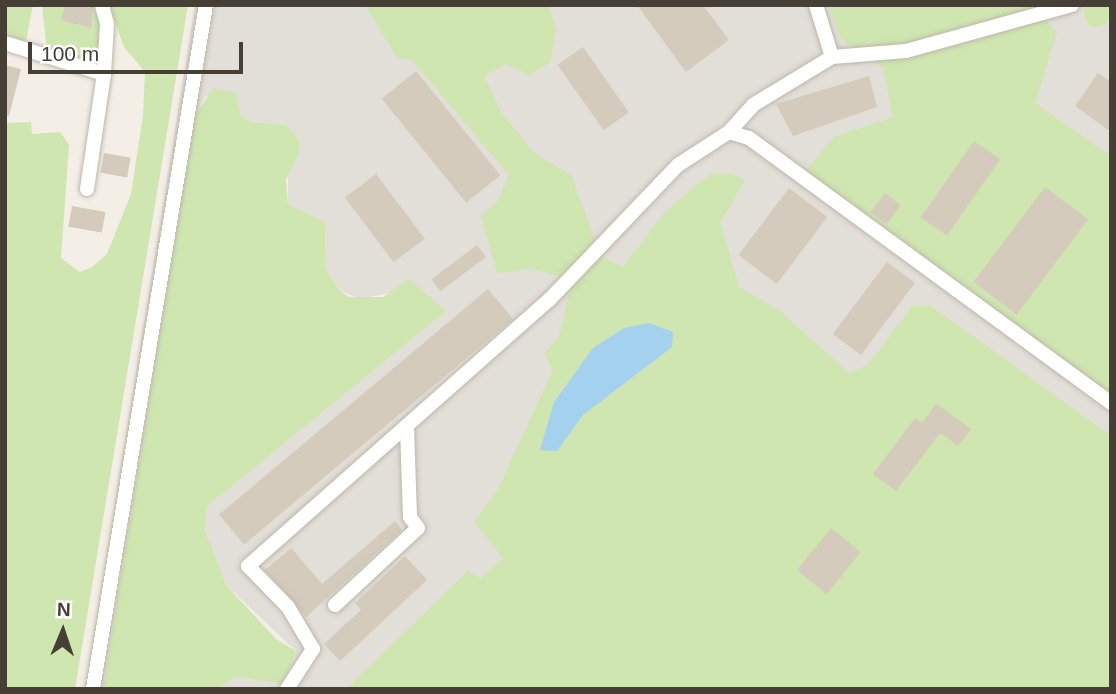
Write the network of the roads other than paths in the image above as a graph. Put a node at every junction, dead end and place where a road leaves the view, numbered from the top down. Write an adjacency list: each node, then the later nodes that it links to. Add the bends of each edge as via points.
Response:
1 (102, 5): 7 (lane, via 107,24)
2 (206, 5): 13 (lane)
3 (816, 5): 6 (lane)
4 (1072, 5): 6 (lane, via 906,51)
5 (5, 43): 7 (lane)
6 (832, 57): 8 (lane, via 753,105)
7 (104, 74): 9 (lane)
8 (729, 132): 10 (lane, via 749,138); 11 (lane, via 678,164 549,300)
9 (87, 189)
10 (1111, 404)
11 (407, 426): 12 (lane, via 410,517 418,528); 14 (lane, via 248,566 288,607 313,649)
12 (335, 606)
13 (93, 689)
14 (287, 689)

